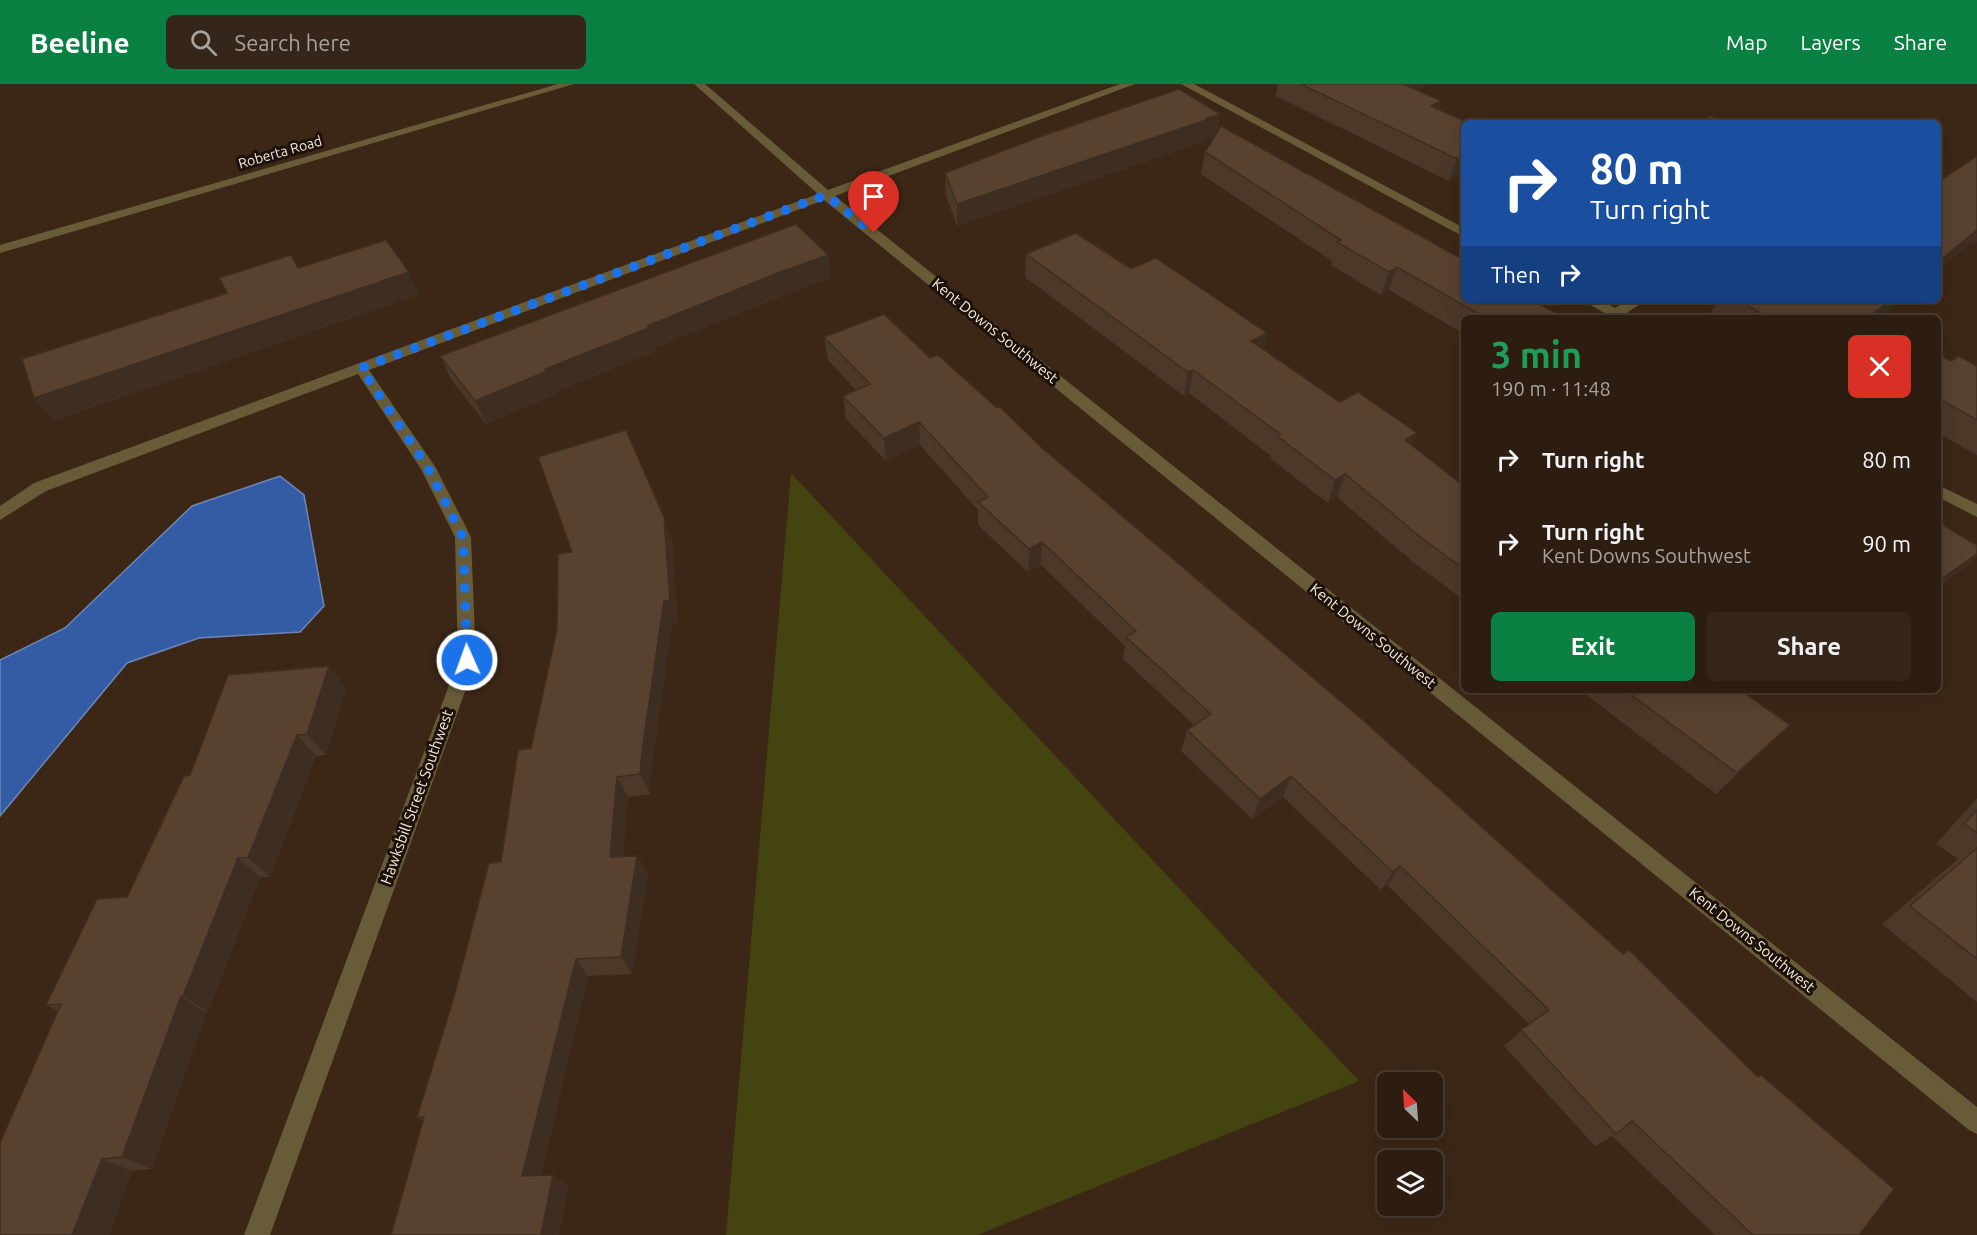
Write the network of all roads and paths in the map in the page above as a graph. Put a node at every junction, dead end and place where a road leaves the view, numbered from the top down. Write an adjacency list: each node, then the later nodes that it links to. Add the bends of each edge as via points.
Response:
1 (569, 84): 7 (street, Roberta Road)
2 (699, 84): 5 (street, Kent Downs Southwest)
3 (1130, 84): 5 (street)
4 (1185, 84): 6 (street)
5 (826, 195): 12 (street); 16 (street, Kent Downs Southwest)
6 (1461, 231)
7 (0, 249)
8 (1595, 303): 10 (street)
9 (1635, 303): 11 (street)
10 (1617, 315)
11 (1620, 315)
12 (361, 368): 15 (street, via 40,487); 17 (street, Hawksbill Street Southwest, via 428,468 463,537 467,660)
13 (1941, 492): 14 (street)
14 (1977, 511)
15 (0, 514)
16 (1977, 1122)
17 (257, 1235)

